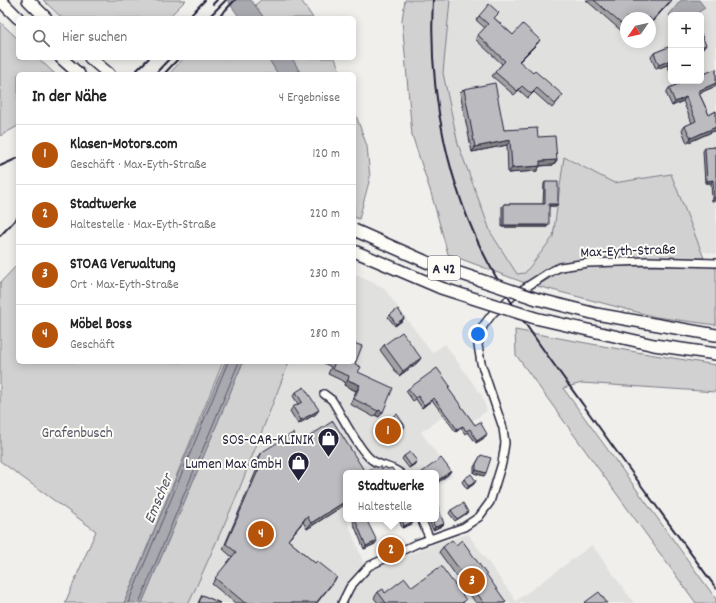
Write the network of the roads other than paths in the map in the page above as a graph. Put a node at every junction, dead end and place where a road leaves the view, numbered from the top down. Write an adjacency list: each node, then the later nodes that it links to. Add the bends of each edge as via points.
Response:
1 (0, 0): 3 (highway)
2 (28, 0): 4 (highway)
3 (16, 16)
4 (44, 16)
5 (63, 60): 7 (highway)
6 (92, 60): 8 (highway)
7 (77, 72)
8 (107, 72)
9 (356, 231): 12 (highway, A 42, bridge, via 429,263 537,299 596,314)
10 (356, 252): 13 (highway, A 42, bridge, via 441,288 535,318 631,340)
11 (716, 263): 17 (street, Max-Eyth-Straße, via 648,261 588,263 560,268 552,270 514,295 493,313 483,326 478,345 481,363 505,438 495,489 487,507 474,521 460,529)
12 (716, 335)
13 (716, 354)
14 (324, 394): 15 (street, via 332,400 366,456)
15 (396, 470)
16 (422, 522): 17 (street)
17 (430, 539): 18 (street, Max-Eyth-Straße, via 369,566 350,587)
18 (342, 603)

